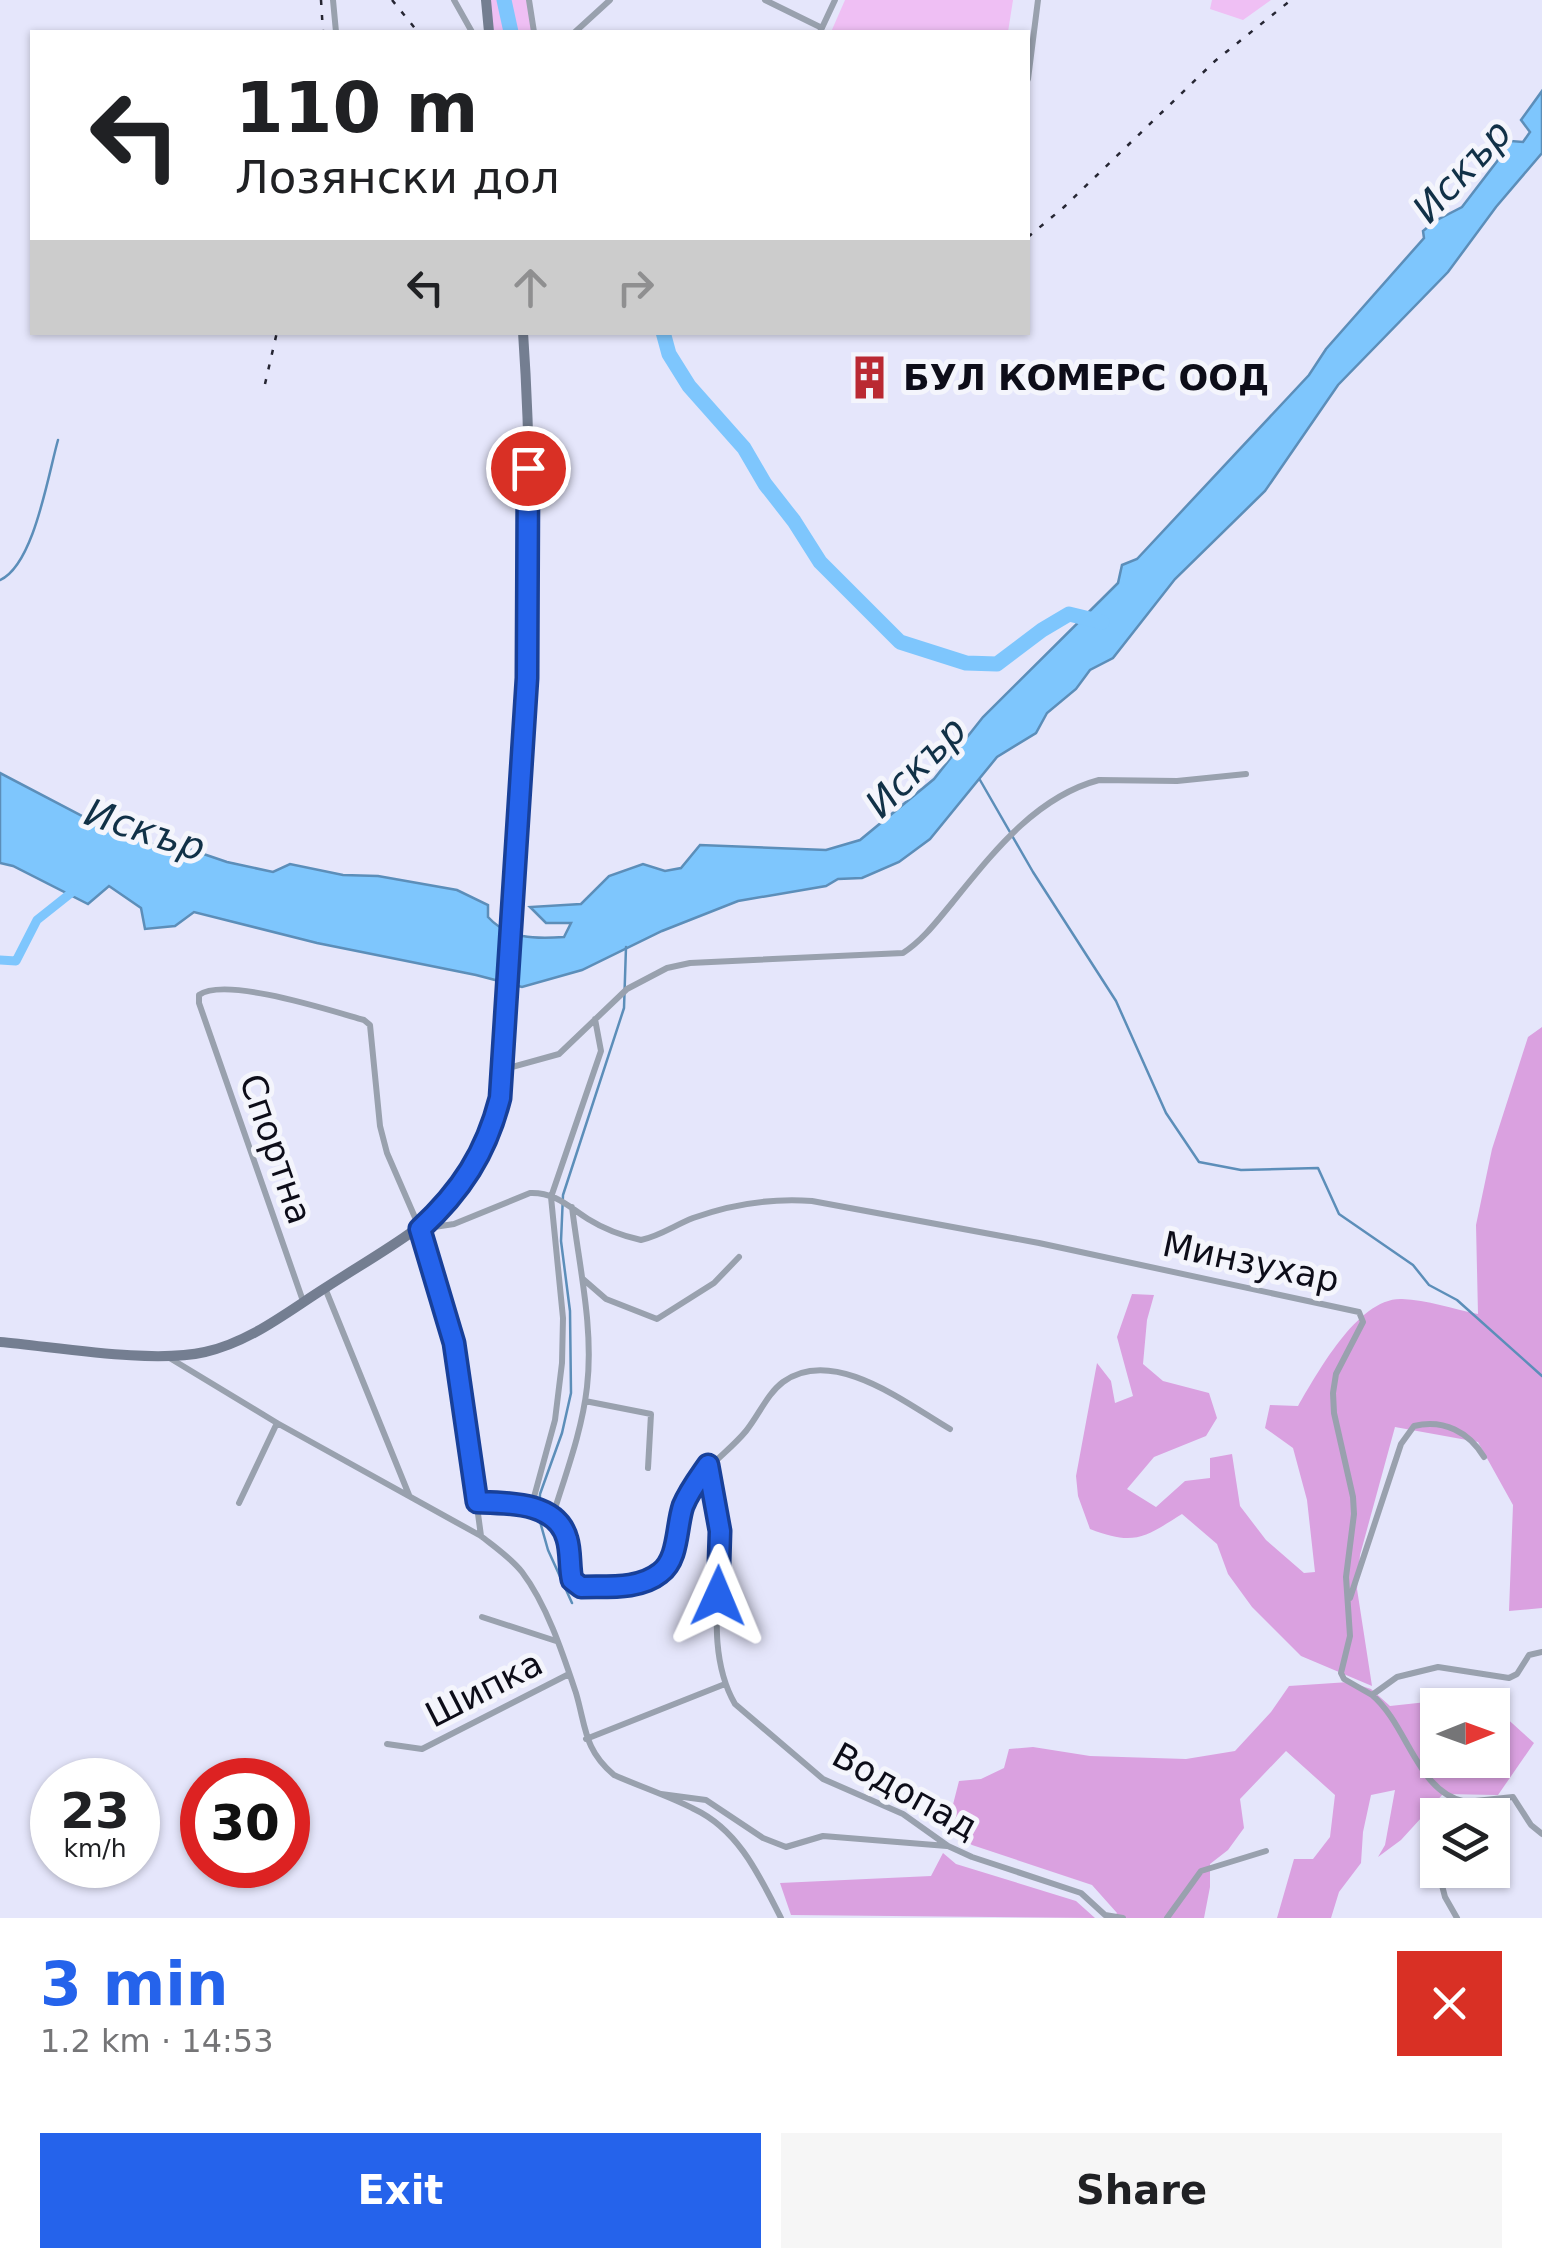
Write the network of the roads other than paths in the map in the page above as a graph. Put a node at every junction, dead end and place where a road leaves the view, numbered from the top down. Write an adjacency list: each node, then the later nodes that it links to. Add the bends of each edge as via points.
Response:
1 (333, 0): 9 (street)
2 (454, 0): 10 (street)
3 (486, 0): 11 (street)
4 (529, 0): 12 (street)
5 (610, 0): 13 (street)
6 (766, 0): 14 (street)
7 (835, 0): 14 (street)
8 (1038, 0): 15 (street)
9 (336, 30)
10 (471, 30)
11 (489, 30)
12 (534, 30)
13 (577, 30)
14 (821, 30)
15 (1030, 63)
16 (522, 335): 19 (street, via 530,609)
17 (1246, 774): 18 (street, via 1099,780 1066,792 1006,839 903,953 690,963 645,978)
18 (595, 1019): 19 (street, via 559,1054); 20 (street, via 601,1050)
19 (504, 1069): 22 (street, via 483,1151 458,1190)
20 (554, 1198): 21 (street, Минзухар); 22 (street, via 530,1193 454,1224); 38 (street, via 562,1362)
21 (570, 1205): 24 (street); 41 (street, Минзухар, via 599,1225 641,1240 742,1204 812,1200 1358,1312 1364,1322 1333,1393 1353,1496)
22 (420, 1229): 25 (street); 26 (street, Спортна, via 380,1126 373,1033 364,1020 256,994 214,988 199,995); 37 (street, via 454,1343)
23 (740, 1257): 24 (street, via 714,1283 656,1319 606,1299)
24 (582, 1278): 29 (street)
25 (325, 1288): 26 (street); 35 (street)
26 (303, 1303): 28 (street, via 226,1346)
27 (0, 1342): 28 (street)
28 (167, 1356): 30 (street)
29 (585, 1401): 34 (street, via 651,1414); 39 (street)
30 (278, 1423): 35 (street); 36 (street)
31 (950, 1430): 33 (street, via 852,1374 804,1372 771,1394 739,1439)
32 (1484, 1457): 41 (street, via 1458,1429 1419,1424 1407,1433)
33 (708, 1465): 39 (street, via 684,1506 672,1554 662,1572 645,1581 581,1587 572,1580 567,1537); 46 (street, via 720,1531 718,1650)
34 (648, 1468)
35 (409, 1495): 40 (street)
36 (239, 1502)
37 (477, 1502): 38 (street); 40 (street)
38 (533, 1509): 39 (street)
39 (549, 1514)
40 (482, 1536): 43 (street, via 520,1570)
41 (1349, 1602): 47 (street, Минзухар, via 1341,1673)
42 (482, 1617): 43 (street)
43 (556, 1641): 45 (street)
44 (1542, 1652): 47 (street, via 1528,1655 1509,1678 1438,1668 1397,1677)
45 (569, 1674): 48 (street); 49 (street, Шипка, via 422,1748)
46 (725, 1684): 48 (street); 54 (street, Водопад, via 735,1704 823,1779 904,1814)
47 (1372, 1695): 51 (street)
48 (586, 1738): 50 (street, via 606,1768)
49 (387, 1744)
50 (654, 1793): 54 (street, via 706,1800 786,1846 823,1836); 58 (street, via 692,1807 722,1829 750,1860)
51 (1451, 1798)
52 (1497, 1798): 53 (street, via 1513,1796)
53 (1542, 1834)
54 (948, 1846): 57 (street, Водопад, via 1081,1894)
55 (1266, 1851): 60 (street, via 1200,1871)
56 (1442, 1888): 61 (street)
57 (1106, 1916): 59 (street, Водопад)
58 (781, 1918)
59 (1123, 1918)
60 (1167, 1918)
61 (1457, 1918)

